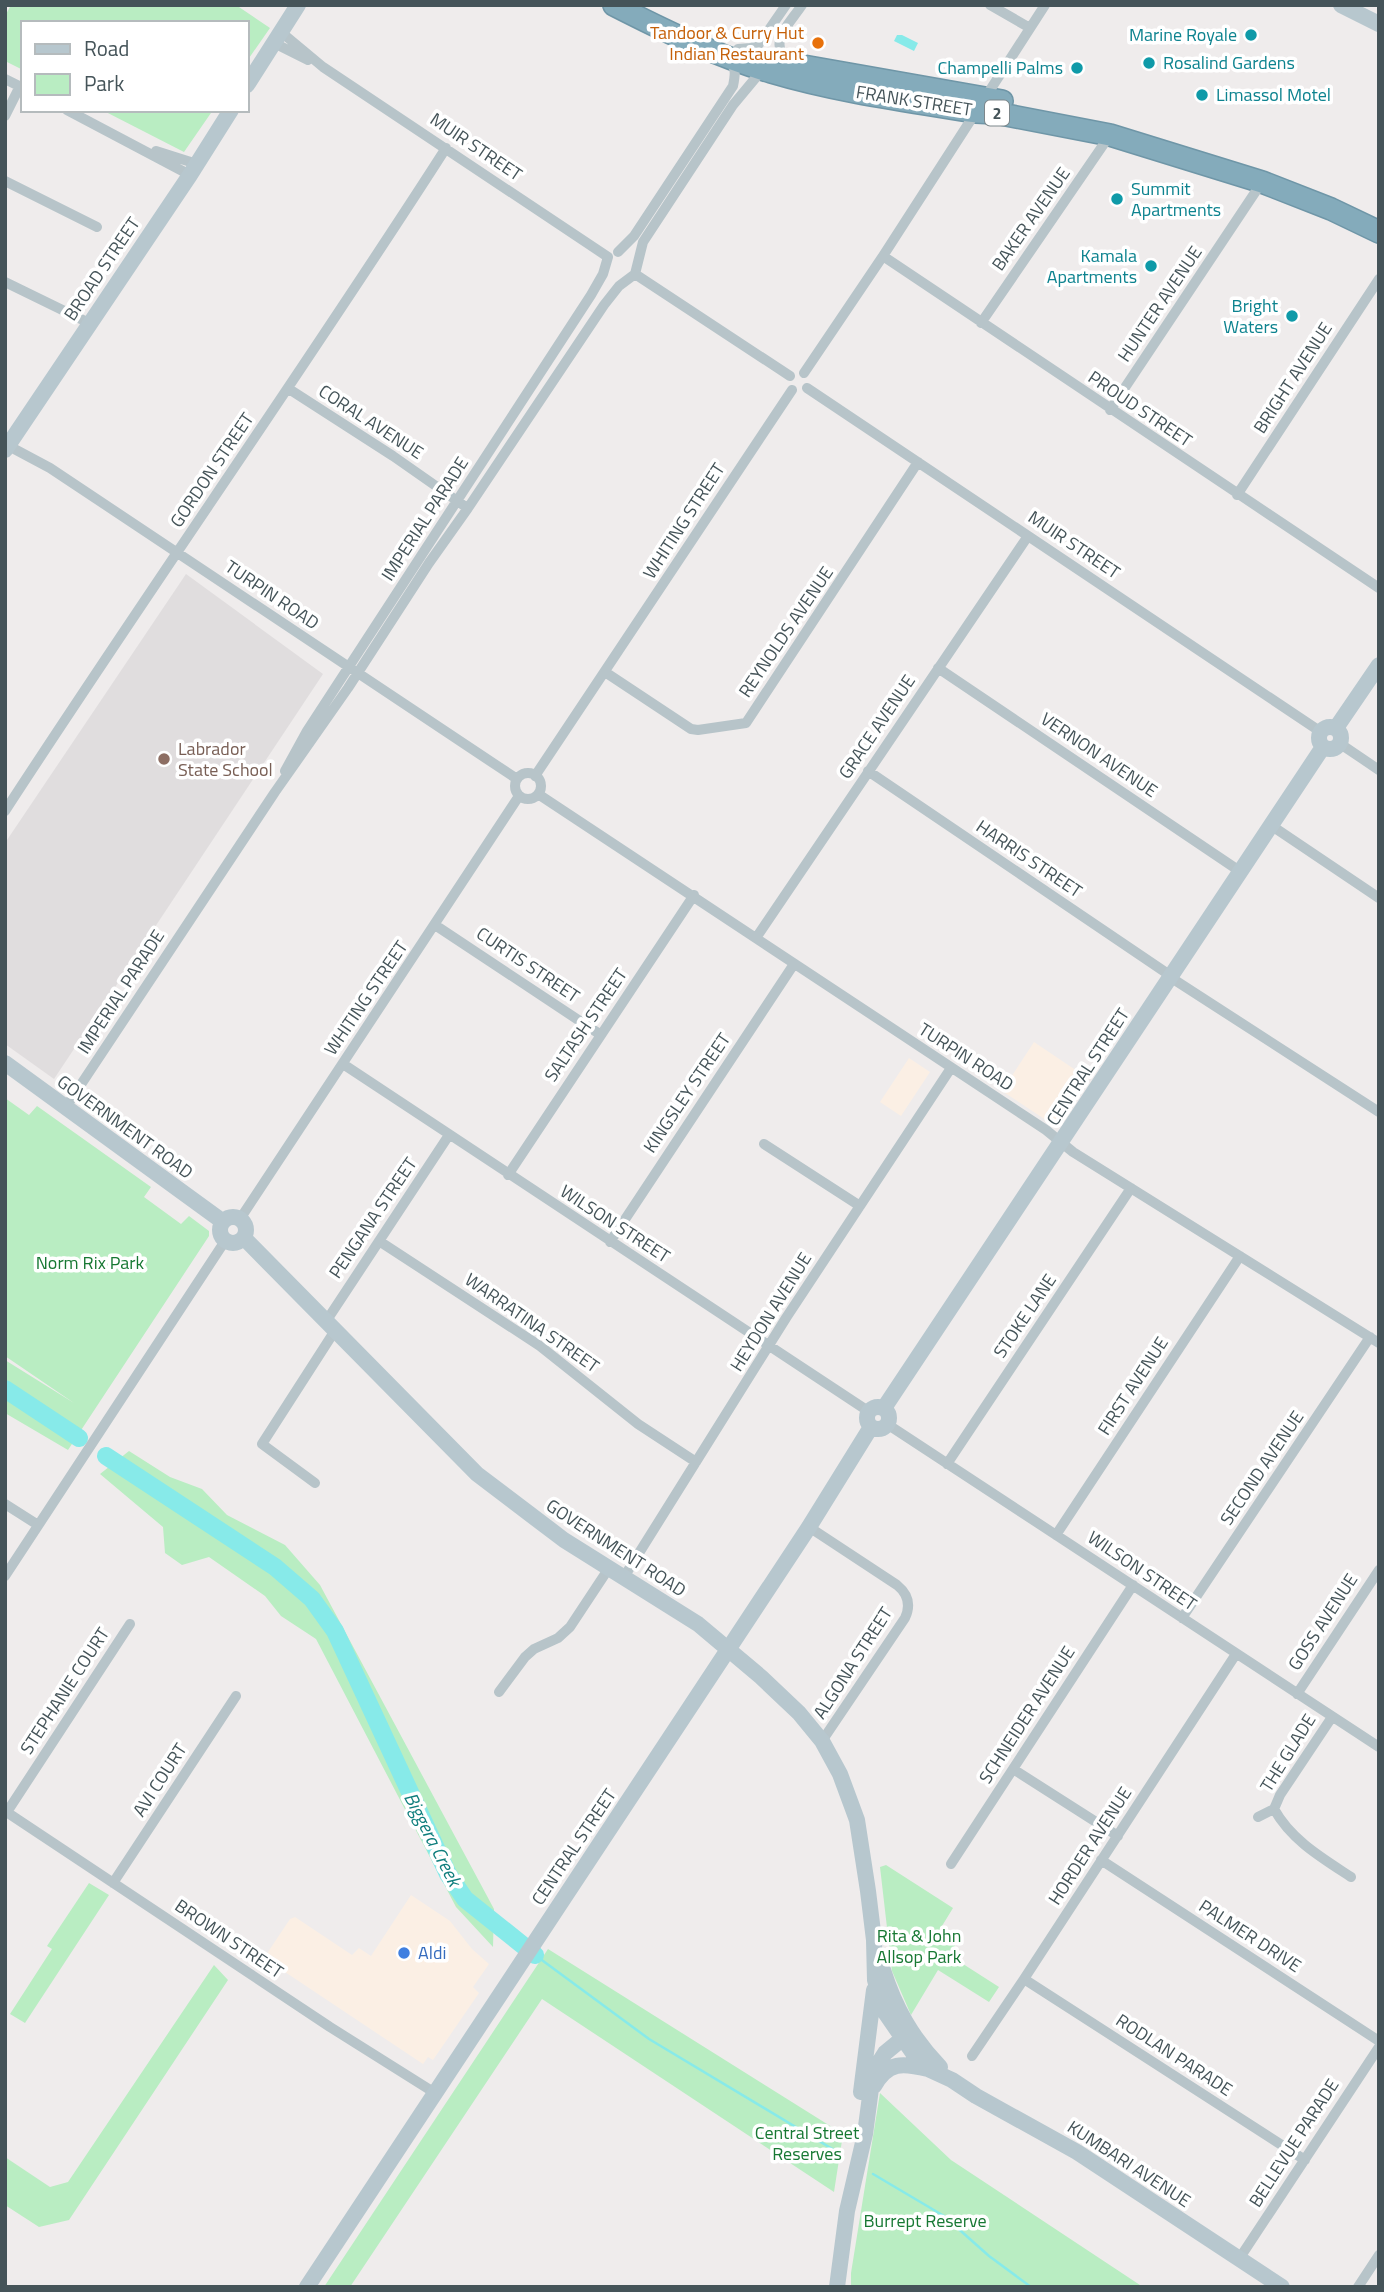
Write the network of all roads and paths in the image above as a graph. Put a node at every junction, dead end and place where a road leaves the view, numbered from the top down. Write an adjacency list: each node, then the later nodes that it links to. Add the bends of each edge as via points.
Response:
1 (298, 5): 11 (main road)
2 (614, 5): 12 (highway, FRANK STREET / 2, via 689,42)
3 (640, 5): 12 (highway, FRANK STREET / 2)
4 (786, 5): 12 (street, via 758,44)
5 (802, 5): 13 (street, via 779,42)
6 (990, 5): 10 (street)
7 (1045, 5): 10 (street)
8 (1341, 5): 9 (main road)
9 (1379, 24)
10 (1030, 27): 17 (street)
11 (277, 37): 15 (main road); 22 (street, MUIR STREET)
12 (729, 52): 13 (highway, FRANK STREET / 2); 24 (street, IMPERIAL PARADE, via 736,75 733,86)
13 (779, 68): 17 (highway, FRANK STREET / 2, via 827,87); 24 (street, IMPERIAL PARADE, via 761,72)
14 (5, 79): 16 (street)
15 (248, 83)
16 (21, 87): 20 (street)
17 (980, 106): 21 (highway, FRANK STREET / 2); 27 (highway, FRANK STREET / 2, via 1083,115 1155,134 1271,172); 30 (street)
18 (70, 112): 23 (street)
19 (230, 112): 23 (main road, BROAD STREET)
20 (5, 116)
21 (1110, 135): 26 (highway, FRANK STREET / 2); 36 (street, BAKER AVENUE)
22 (446, 148): 31 (street, MUIR STREET); 40 (street, GORDON STREET)
23 (193, 170): 35 (main road, BROAD STREET)
24 (680, 177): 31 (street, IMPERIAL PARADE); 32 (street, IMPERIAL PARADE, via 643,243)
25 (5, 181): 28 (street)
26 (1262, 182): 29 (highway, FRANK STREET / 2); 42 (street, HUNTER AVENUE)
27 (1379, 218)
28 (97, 227)
29 (1379, 232)
30 (883, 256): 36 (street, PROUD STREET); 37 (street)
31 (611, 258): 32 (street, via 632,259); 32 (street, via 614,274); 43 (street, IMPERIAL PARADE)
32 (633, 273): 38 (street); 44 (street, IMPERIAL PARADE, via 604,305)
33 (1379, 279): 47 (street, BRIGHT AVENUE)
34 (5, 282): 35 (street)
35 (89, 323): 45 (main road, BROAD STREET)
36 (981, 323): 42 (street, PROUD STREET)
37 (804, 373): 38 (street); 39 (street)
38 (790, 376): 41 (street)
39 (807, 388): 41 (street, via 799,393); 46 (street, MUIR STREET)
40 (289, 389): 48 (street, CORAL AVENUE); 51 (street, GORDON STREET)
41 (792, 390): 56 (street, WHITING STREET)
42 (1110, 410): 47 (street, PROUD STREET)
43 (503, 428): 44 (street); 48 (street, IMPERIAL PARADE)
44 (516, 437): 49 (street, IMPERIAL PARADE)
45 (6, 446): 51 (street, TURPIN ROAD, via 50,468)
46 (918, 462): 50 (street, MUIR STREET); 56 (street, REYNOLDS AVENUE, via 746,723 691,729)
47 (1237, 495): 52 (street, PROUD STREET)
48 (457, 501): 49 (street, CORAL AVENUE); 55 (street, IMPERIAL PARADE)
49 (468, 509): 55 (street, IMPERIAL PARADE)
50 (1028, 536): 54 (street, GRACE AVENUE); 57 (street, MUIR STREET)
51 (177, 552): 55 (street, TURPIN ROAD); 64 (street, GORDON STREET)
52 (1379, 588)
53 (1379, 665): 57 (main road, CENTRAL STREET)
54 (938, 668): 59 (street, GRACE AVENUE); 66 (street, VERNON AVENUE)
55 (352, 671): 61 (street, TURPIN ROAD); 77 (street, IMPERIAL PARADE, via 288,776)
56 (605, 672): 60 (street, WHITING STREET)
57 (1330, 737): 58 (street, MUIR STREET); 65 (main road, CENTRAL STREET)
58 (1379, 770)
59 (868, 771): 70 (street, GRACE AVENUE); 72 (street, HARRIS STREET)
60 (535, 776): 61 (street, via 523,774); 62 (street, via 541,784)
61 (517, 779): 63 (street)
62 (538, 794): 63 (street, via 529,799); 67 (street, TURPIN ROAD)
63 (519, 796): 69 (street, WHITING STREET)
64 (5, 811)
65 (1272, 826): 66 (main road, CENTRAL STREET); 68 (street)
66 (1241, 872): 72 (main road, CENTRAL STREET)
67 (694, 895): 70 (street, TURPIN ROAD); 73 (street, SALTASH STREET)
68 (1379, 898)
69 (435, 925): 73 (street, CURTIS STREET); 75 (street, WHITING STREET)
70 (756, 938): 71 (street, TURPIN ROAD)
71 (794, 964): 76 (street, TURPIN ROAD); 90 (street, KINGSLEY STREET)
72 (1171, 977): 78 (street, HARRIS STREET); 80 (main road, CENTRAL STREET)
73 (600, 1035): 82 (street, SALTASH STREET)
74 (5, 1063): 77 (main road, GOVERNMENT ROAD)
75 (343, 1064): 79 (street, WILSON STREET); 85 (street, WHITING STREET)
76 (951, 1069): 80 (street, TURPIN ROAD); 84 (street, HEYDON AVENUE)
77 (66, 1107): 86 (main road, GOVERNMENT ROAD)
78 (1377, 1108)
79 (449, 1135): 82 (street, WILSON STREET); 89 (street, PENGANA STREET)
80 (1061, 1143): 83 (street, TURPIN ROAD); 95 (main road, CENTRAL STREET)
81 (764, 1144): 84 (street)
82 (508, 1175): 90 (street, WILSON STREET)
83 (1132, 1188): 91 (street, TURPIN ROAD); 97 (street, STOKE LANE)
84 (860, 1206): 94 (street, HEYDON AVENUE)
85 (240, 1219): 86 (main road); 87 (main road, via 246,1227)
86 (222, 1221): 88 (main road, via 220,1234)
87 (244, 1237): 88 (main road, via 237,1243); 92 (main road, GOVERNMENT ROAD)
88 (225, 1241): 100 (street)
89 (379, 1241): 92 (street, PENGANA STREET); 96 (street, WARRATINA STREET, via 540,1346 638,1424)
90 (610, 1242): 94 (street, WILSON STREET)
91 (1240, 1256): 93 (street, TURPIN ROAD); 102 (street, FIRST AVENUE)
92 (331, 1324): 98 (street, PENGANA STREET, via 262,1444); 103 (main road, GOVERNMENT ROAD, via 477,1474)
93 (1374, 1340): 108 (street, SECOND AVENUE)
94 (769, 1346): 95 (street, WILSON STREET); 96 (street, HEYDON AVENUE)
95 (878, 1418): 97 (street, WILSON STREET); 101 (main road, CENTRAL STREET)
96 (696, 1462): 106 (street, HEYDON AVENUE)
97 (947, 1464): 102 (street, WILSON STREET)
98 (315, 1483)
99 (5, 1504): 100 (street)
100 (38, 1525): 105 (street)
101 (809, 1527): 110 (main road, CENTRAL STREET); 116 (street, ALGONA STREET, via 897,1585 908,1603 905,1618)
102 (1056, 1535): 107 (street, WILSON STREET)
103 (609, 1568): 106 (main road, GOVERNMENT ROAD); 112 (street, via 570,1627 524,1657)
104 (1379, 1570): 113 (street, GOSS AVENUE)
105 (5, 1576)
106 (624, 1577): 110 (main road, GOVERNMENT ROAD)
107 (1133, 1585): 108 (street, WILSON STREET); 118 (street, SCHNEIDER AVENUE)
108 (1182, 1618): 111 (street, WILSON STREET)
109 (130, 1624): 120 (street, STEPHANIE COURT)
110 (729, 1648): 116 (main road, GOVERNMENT ROAD, via 799,1713); 136 (main road, CENTRAL STREET)
111 (1236, 1654): 113 (street, WILSON STREET); 122 (street, HORDER AVENUE)
112 (499, 1692)
113 (1297, 1694): 115 (street, WILSON STREET)
114 (236, 1696): 126 (street, AVI COURT)
115 (1332, 1717): 117 (street, WILSON STREET); 119 (street, THE GLADE)
116 (822, 1741): 127 (main road, GOVERNMENT ROAD, via 857,1820)
117 (1379, 1747)
118 (1013, 1769): 122 (street); 124 (street, SCHNEIDER AVENUE)
119 (1274, 1809): 121 (street, THE GLADE); 125 (street, THE GLADE, via 1308,1849)
120 (6, 1811): 126 (street, BROWN STREET)
121 (1258, 1817)
122 (1118, 1836): 123 (street, HORDER AVENUE)
123 (1101, 1860): 128 (street, HORDER AVENUE); 131 (street, PALMER DRIVE)
124 (951, 1864)
125 (1351, 1877)
126 (113, 1882): 136 (street, BROWN STREET)
127 (874, 1940): 129 (main road, GOVERNMENT ROAD); 130 (main road, GOVERNMENT ROAD)
128 (1024, 1979): 133 (street, HORDER AVENUE); 138 (street, RODLAN PARADE)
129 (875, 1980): 130 (main road, GOVERNMENT ROAD, via 884,2011); 137 (main road, GOVERNMENT ROAD)
130 (904, 2031): 134 (main road, KUMBARI AVENUE); 135 (main road, KUMBARI AVENUE); 137 (main road, GOVERNMENT ROAD, via 882,2041 872,2055)
131 (1379, 2041)
132 (1379, 2048): 138 (street, BELLEVUE PARADE)
133 (972, 2056)
134 (928, 2069): 135 (main road, KUMBARI AVENUE); 137 (main road, GOVERNMENT ROAD, via 895,2066 883,2072)
135 (952, 2080): 140 (main road, KUMBARI AVENUE, via 1077,2152)
136 (435, 2093): 141 (main road, CENTRAL STREET)
137 (866, 2095): 142 (main road, GOVERNMENT ROAD, via 848,2177)
138 (1305, 2160): 140 (street, BELLEVUE PARADE)
139 (1379, 2255): 144 (street)
140 (1239, 2259): 143 (main road, KUMBARI AVENUE)
141 (307, 2287)
142 (837, 2287)
143 (1282, 2287)
144 (1358, 2287)

